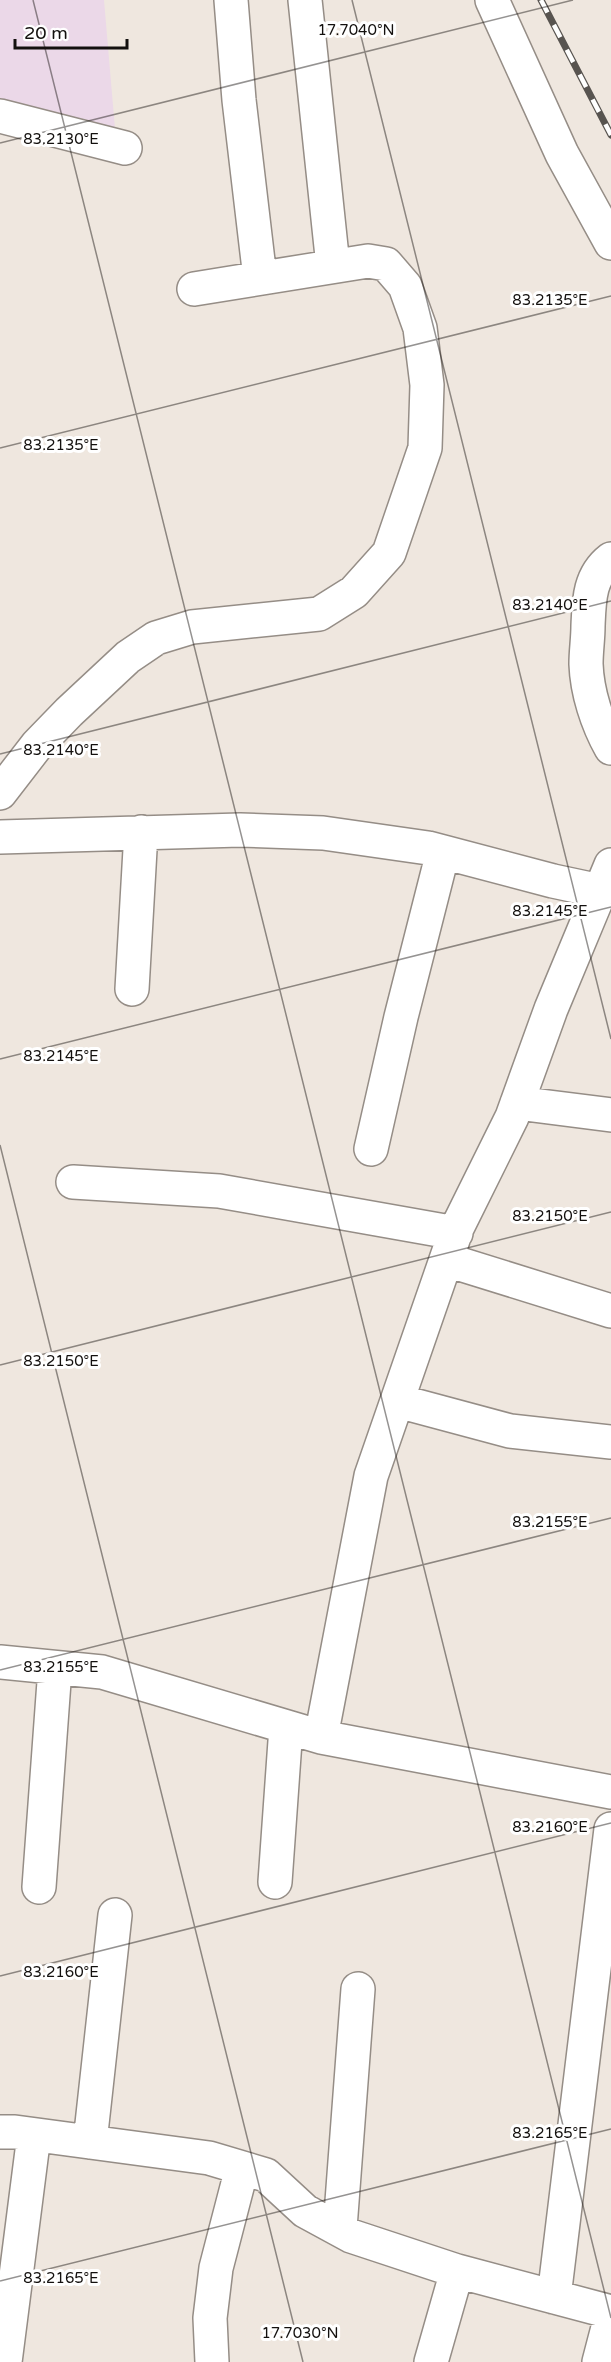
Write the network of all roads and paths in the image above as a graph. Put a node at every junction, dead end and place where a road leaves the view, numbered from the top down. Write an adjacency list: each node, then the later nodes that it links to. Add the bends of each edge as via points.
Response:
1 (231, 0): 8 (street)
2 (305, 0): 7 (street)
3 (492, 0): 6 (street, via 562,154)
4 (0, 116): 5 (street)
5 (125, 148)
6 (611, 243)
7 (333, 266): 8 (street); 12 (street, via 368,261 386,264 405,286 420,328 427,385 425,448 389,553 354,592 319,614 192,627 156,638 128,657 53,728)
8 (261, 278): 9 (street)
9 (194, 289)
10 (611, 559): 11 (street, via 597,572 592,587 586,664 594,710)
11 (611, 748)
12 (0, 793)
13 (141, 832): 14 (street); 15 (street, via 240,830 322,834); 17 (street)
14 (0, 837)
15 (443, 852): 16 (street, via 553,881); 20 (street)
16 (605, 878): 18 (street)
17 (132, 989)
18 (517, 1103): 19 (street); 22 (street)
19 (611, 1115)
20 (371, 1149)
21 (73, 1182): 22 (street, via 219,1191)
22 (451, 1246): 23 (street); 24 (street)
23 (611, 1311)
24 (398, 1401): 25 (street, via 510,1431); 29 (street, via 371,1476)
25 (611, 1442)
26 (0, 1662): 27 (street)
27 (55, 1668): 28 (street, via 102,1672); 33 (street)
28 (286, 1727): 29 (street); 32 (street)
29 (321, 1737): 30 (street)
30 (611, 1792)
31 (611, 1829): 42 (street)
32 (275, 1882)
33 (39, 1887)
34 (116, 1915): 38 (street)
35 (358, 1989): 40 (street)
36 (0, 2132): 37 (street)
37 (34, 2135): 38 (street); 44 (street)
38 (90, 2142): 39 (street, via 209,2158)
39 (242, 2168): 40 (street, via 266,2175 305,2211); 45 (street, via 216,2268 210,2318)
40 (340, 2228): 41 (street, via 351,2236)
41 (457, 2271): 42 (street); 46 (street)
42 (554, 2296): 43 (street)
43 (611, 2314): 47 (street)
44 (5, 2362)
45 (212, 2362)
46 (431, 2362)
47 (599, 2362)

